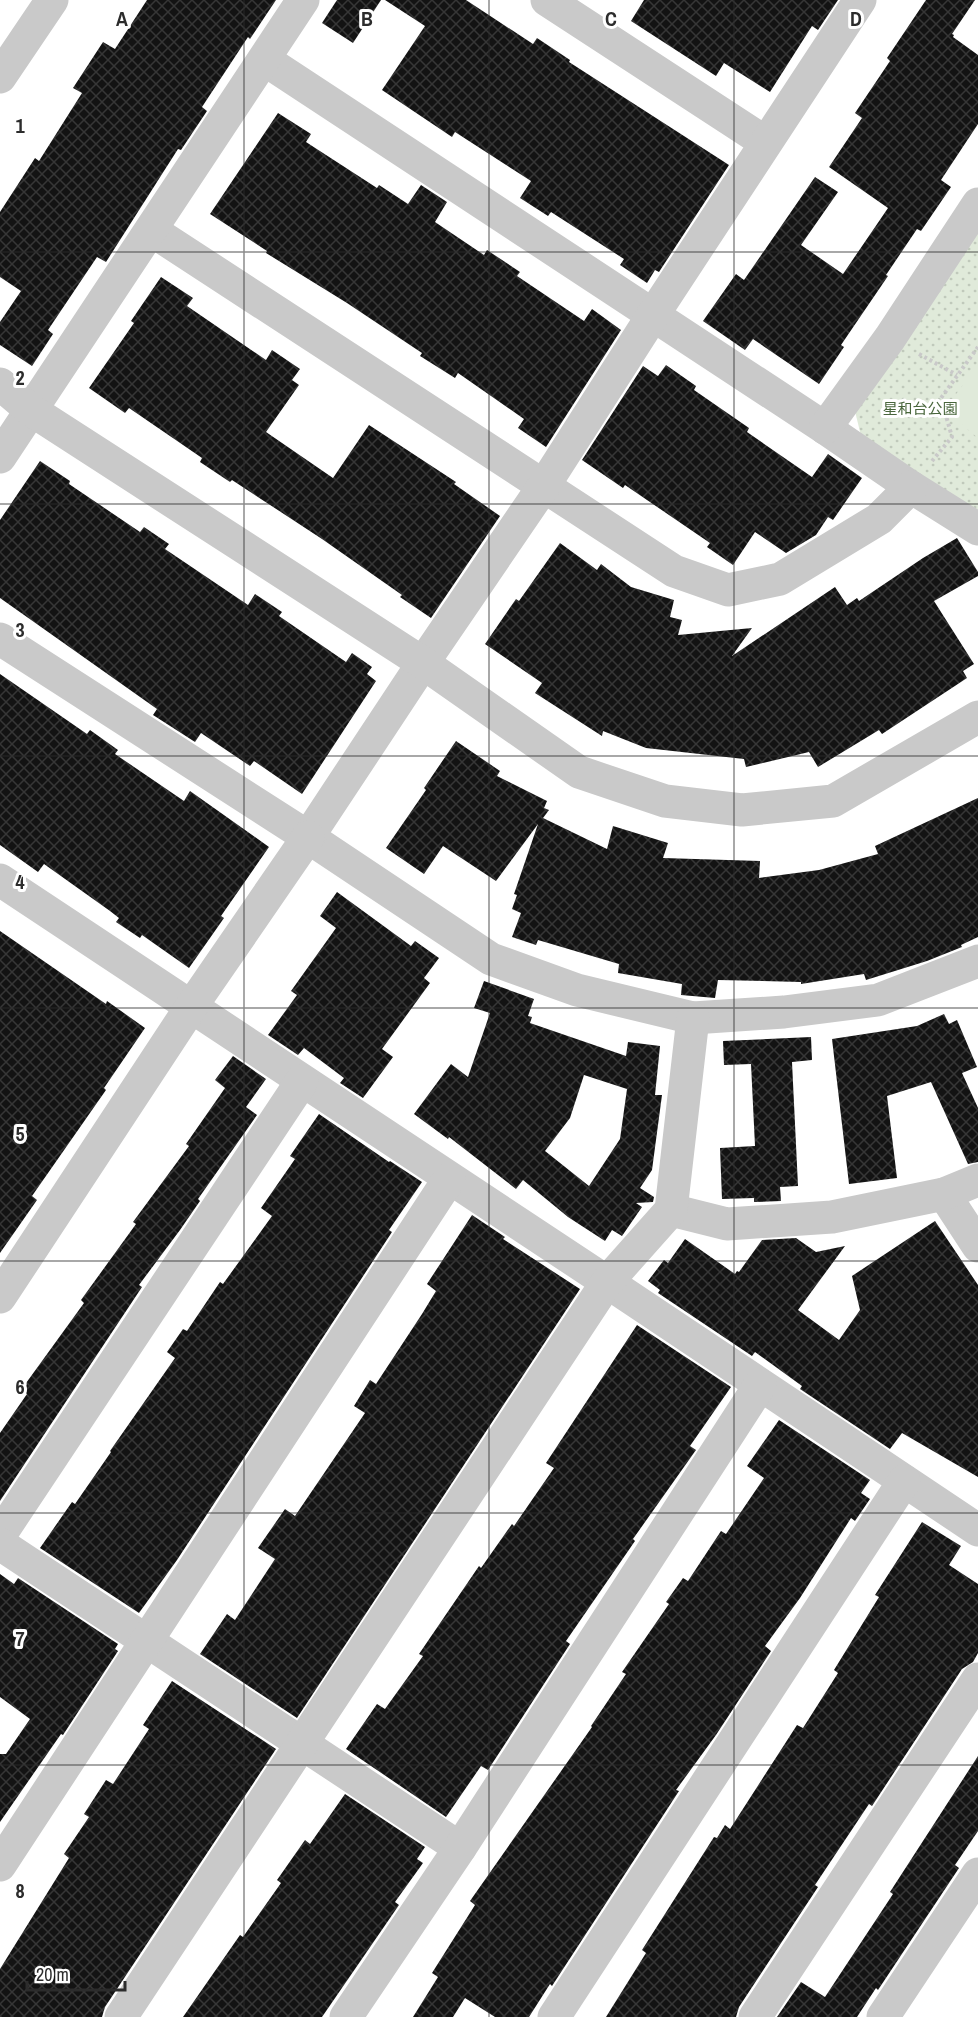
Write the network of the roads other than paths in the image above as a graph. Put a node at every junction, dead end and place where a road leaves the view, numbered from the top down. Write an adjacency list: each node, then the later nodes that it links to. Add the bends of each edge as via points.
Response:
1 (52, 0): 6 (street)
2 (303, 0): 5 (street)
3 (547, 0): 7 (street)
4 (860, 0): 7 (street)
5 (265, 60): 9 (street); 10 (street)
6 (0, 77)
7 (765, 142): 10 (street)
8 (978, 204): 13 (street)
9 (151, 230): 12 (street); 15 (street)
10 (653, 315): 13 (street); 15 (street)
11 (0, 384): 12 (street)
12 (31, 410): 14 (street); 19 (street)
13 (825, 429): 16 (street)
14 (0, 457)
15 (543, 487): 16 (street, via 674,571 728,590 780,579 879,519); 19 (street)
16 (911, 487): 17 (street)
17 (978, 529)
18 (0, 639): 21 (street)
19 (423, 663): 20 (street, via 579,772 665,801 742,810 833,801); 21 (street)
20 (978, 717)
21 (308, 837): 24 (street); 25 (street, via 491,959 577,990)
22 (0, 880): 24 (street)
23 (978, 961): 25 (street, via 878,1000)
24 (191, 1007): 26 (street); 33 (street)
25 (693, 1018): 30 (street)
26 (302, 1081): 27 (street); 37 (street)
27 (449, 1179): 32 (street); 39 (street)
28 (978, 1180): 29 (street)
29 (944, 1194): 30 (street, via 832,1217 728,1224); 31 (street)
30 (671, 1210): 32 (street)
31 (978, 1246)
32 (607, 1282): 34 (street); 41 (street)
33 (0, 1297)
34 (759, 1385): 35 (street); 42 (street)
35 (904, 1481): 36 (street); 47 (street)
36 (978, 1530)
37 (0, 1534)
38 (0, 1544): 39 (street)
39 (148, 1641): 41 (street); 43 (street)
40 (978, 1679): 48 (street)
41 (301, 1744): 42 (street); 45 (street)
42 (460, 1848): 46 (street)
43 (0, 1866)
44 (978, 1874): 49 (street)
45 (121, 2017)
46 (346, 2017)
47 (554, 2017)
48 (755, 2017)
49 (883, 2017)

